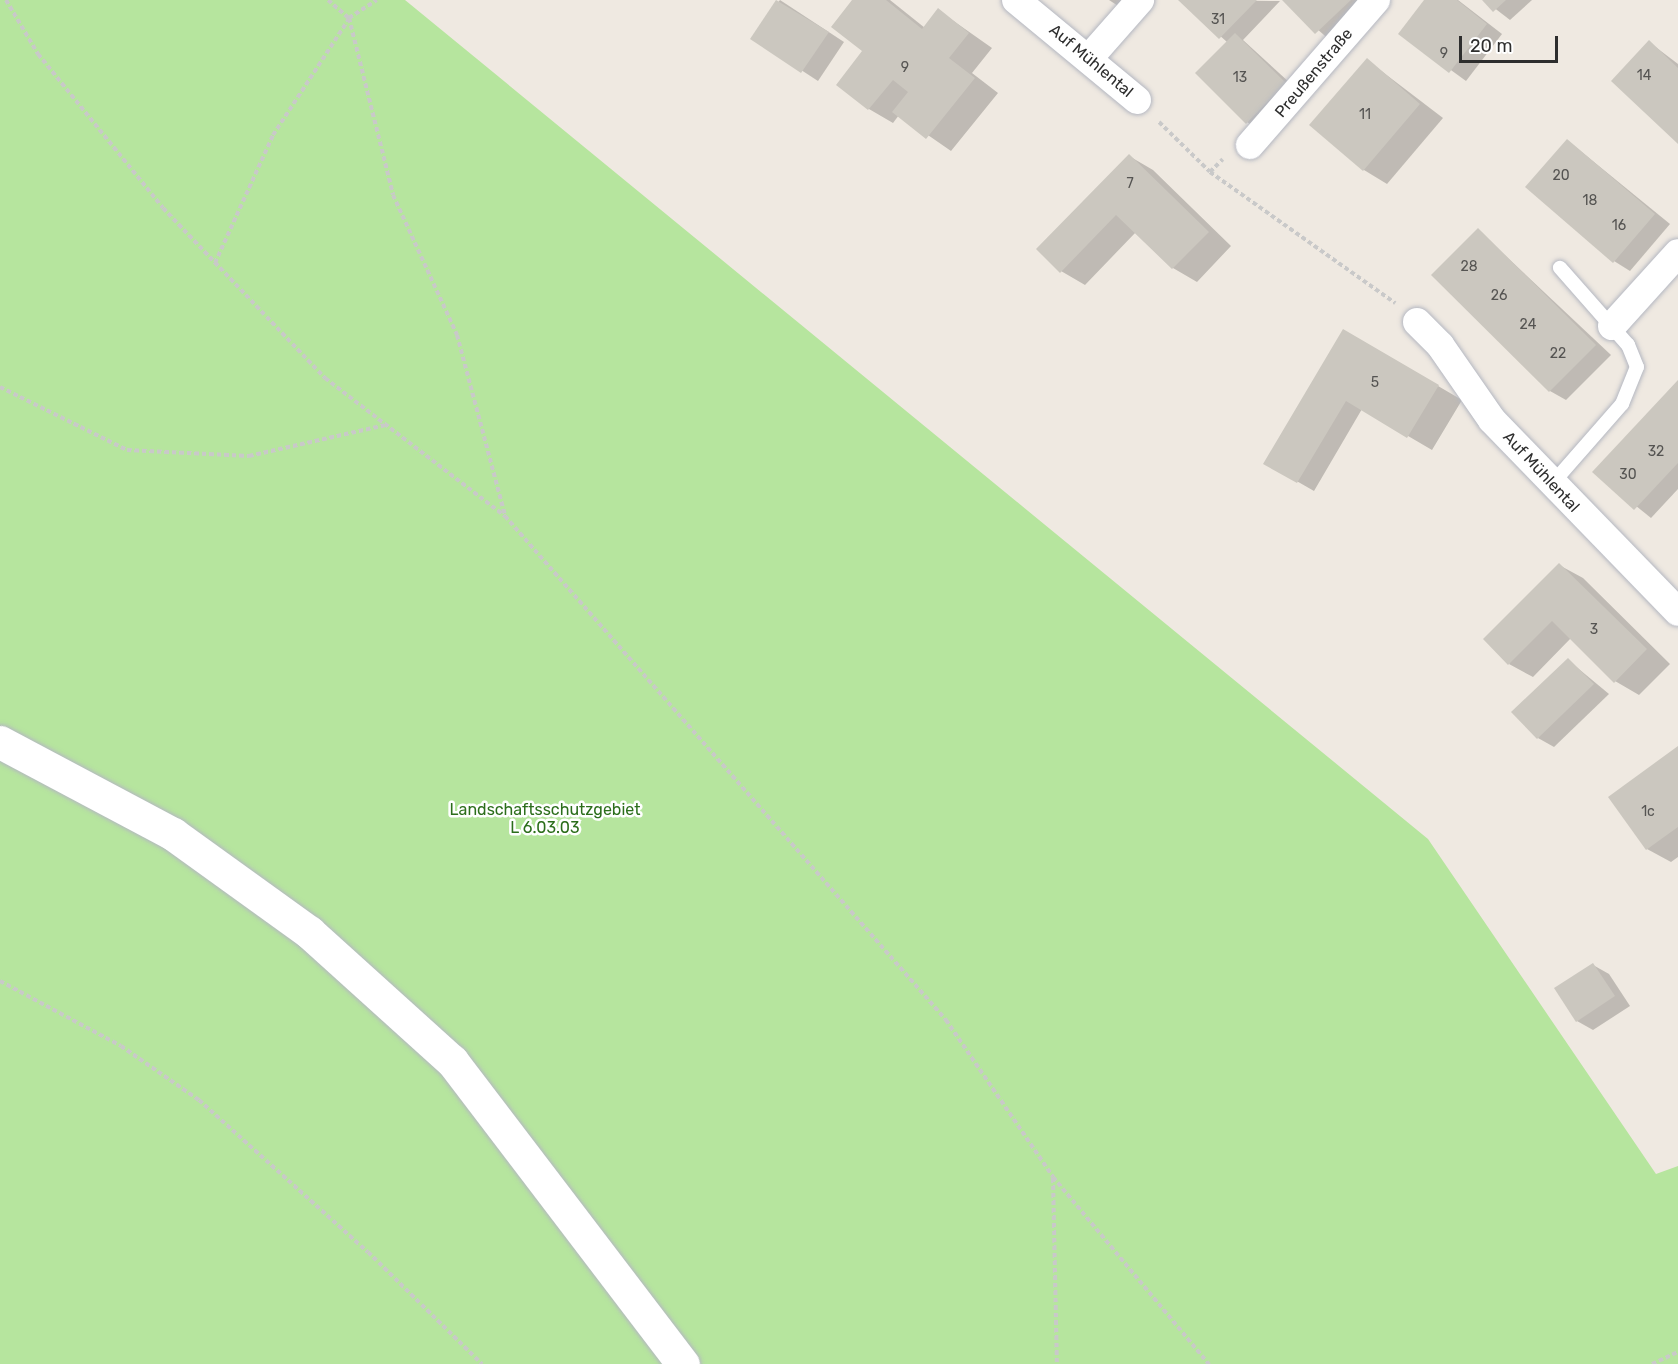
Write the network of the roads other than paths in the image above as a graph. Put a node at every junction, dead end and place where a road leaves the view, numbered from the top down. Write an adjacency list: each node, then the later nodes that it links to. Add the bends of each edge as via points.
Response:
1 (1016, 0): 4 (street, Auf Mühlental)
2 (1140, 0): 4 (street)
3 (1376, 0): 6 (street, Preußenstraße)
4 (1090, 57): 5 (street, Auf Mühlental)
5 (1137, 100)
6 (1250, 145)
7 (1678, 253): 10 (street)
8 (1560, 268): 10 (lane)
9 (1417, 322): 11 (street, Auf Mühlental)
10 (1612, 326): 11 (lane, via 1638,367 1634,384 1622,405)
11 (1551, 485): 12 (street, Auf Mühlental)
12 (1678, 612)
13 (0, 742): 14 (main road, via 173,834 309,932 443,1053)
14 (683, 1364)

